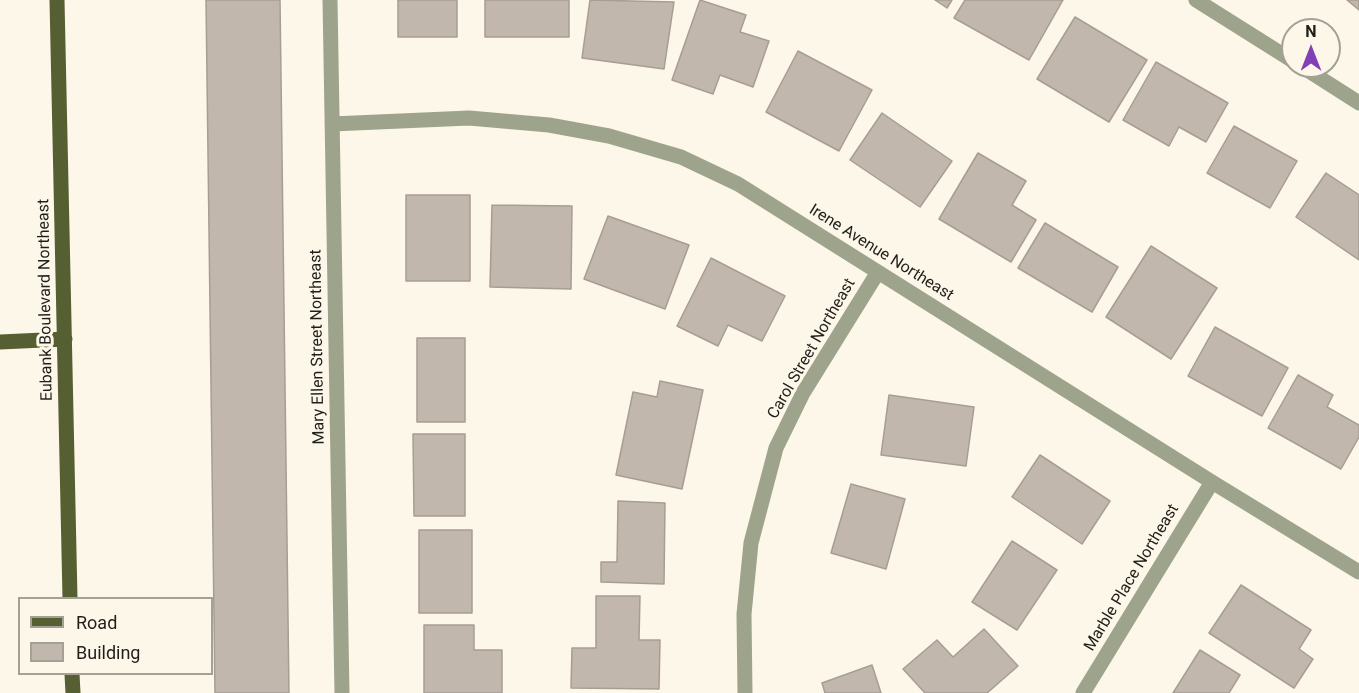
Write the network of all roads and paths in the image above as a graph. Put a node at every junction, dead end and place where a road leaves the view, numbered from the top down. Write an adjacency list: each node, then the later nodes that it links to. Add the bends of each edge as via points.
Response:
1 (57, 0): 9 (main road, Eubank Boulevard Northeast)
2 (330, 0): 7 (street, Mary Ellen Street Northeast)
3 (1196, 0): 4 (street)
4 (1281, 53)
5 (1320, 78): 6 (street)
6 (1359, 102)
7 (332, 124): 8 (street, Irene Avenue Northeast, via 469,118 549,125 609,136 681,157 738,184); 16 (street, Mary Ellen Street Northeast)
8 (878, 272): 11 (street, Irene Avenue Northeast); 17 (street, Carol Street Northeast, via 803,393 776,448 751,543 744,614)
9 (64, 339): 10 (main road); 13 (main road, Eubank Boulevard Northeast)
10 (0, 342)
11 (1212, 482): 12 (street, Irene Avenue Northeast); 18 (street, Marble Place Northeast)
12 (1359, 572)
13 (70, 597)
14 (72, 675): 15 (main road)
15 (73, 693)
16 (342, 693)
17 (745, 693)
18 (1083, 693)

